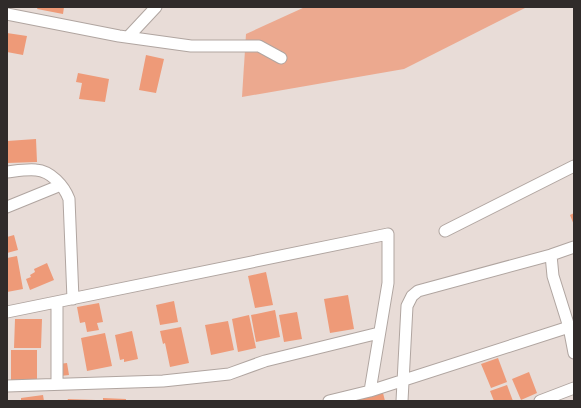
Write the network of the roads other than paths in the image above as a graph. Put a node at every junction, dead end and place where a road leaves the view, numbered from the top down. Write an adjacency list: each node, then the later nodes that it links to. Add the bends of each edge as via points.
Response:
1 (156, 7): 3 (street)
2 (7, 14): 3 (street)
3 (128, 37): 4 (street, via 191,46 259,46)
4 (282, 58)
5 (574, 166): 9 (street)
6 (7, 172): 7 (street, via 37,170)
7 (61, 184): 8 (street); 12 (street, via 69,199)
8 (7, 207)
9 (445, 231)
10 (574, 247): 11 (street)
11 (551, 255): 15 (street, via 557,294); 18 (street, via 418,291 407,306)
12 (73, 299): 13 (street); 16 (street, via 388,234 388,283)
13 (57, 303): 14 (street); 19 (street)
14 (7, 312)
15 (569, 327): 17 (street); 18 (street)
16 (379, 333): 19 (street, via 265,361 229,374 163,381); 22 (street)
17 (573, 345)
18 (403, 381): 22 (street); 24 (street)
19 (57, 384): 20 (street)
20 (7, 386)
21 (574, 388): 25 (street)
22 (370, 391): 23 (street)
23 (329, 401)
24 (402, 401)
25 (540, 401)

